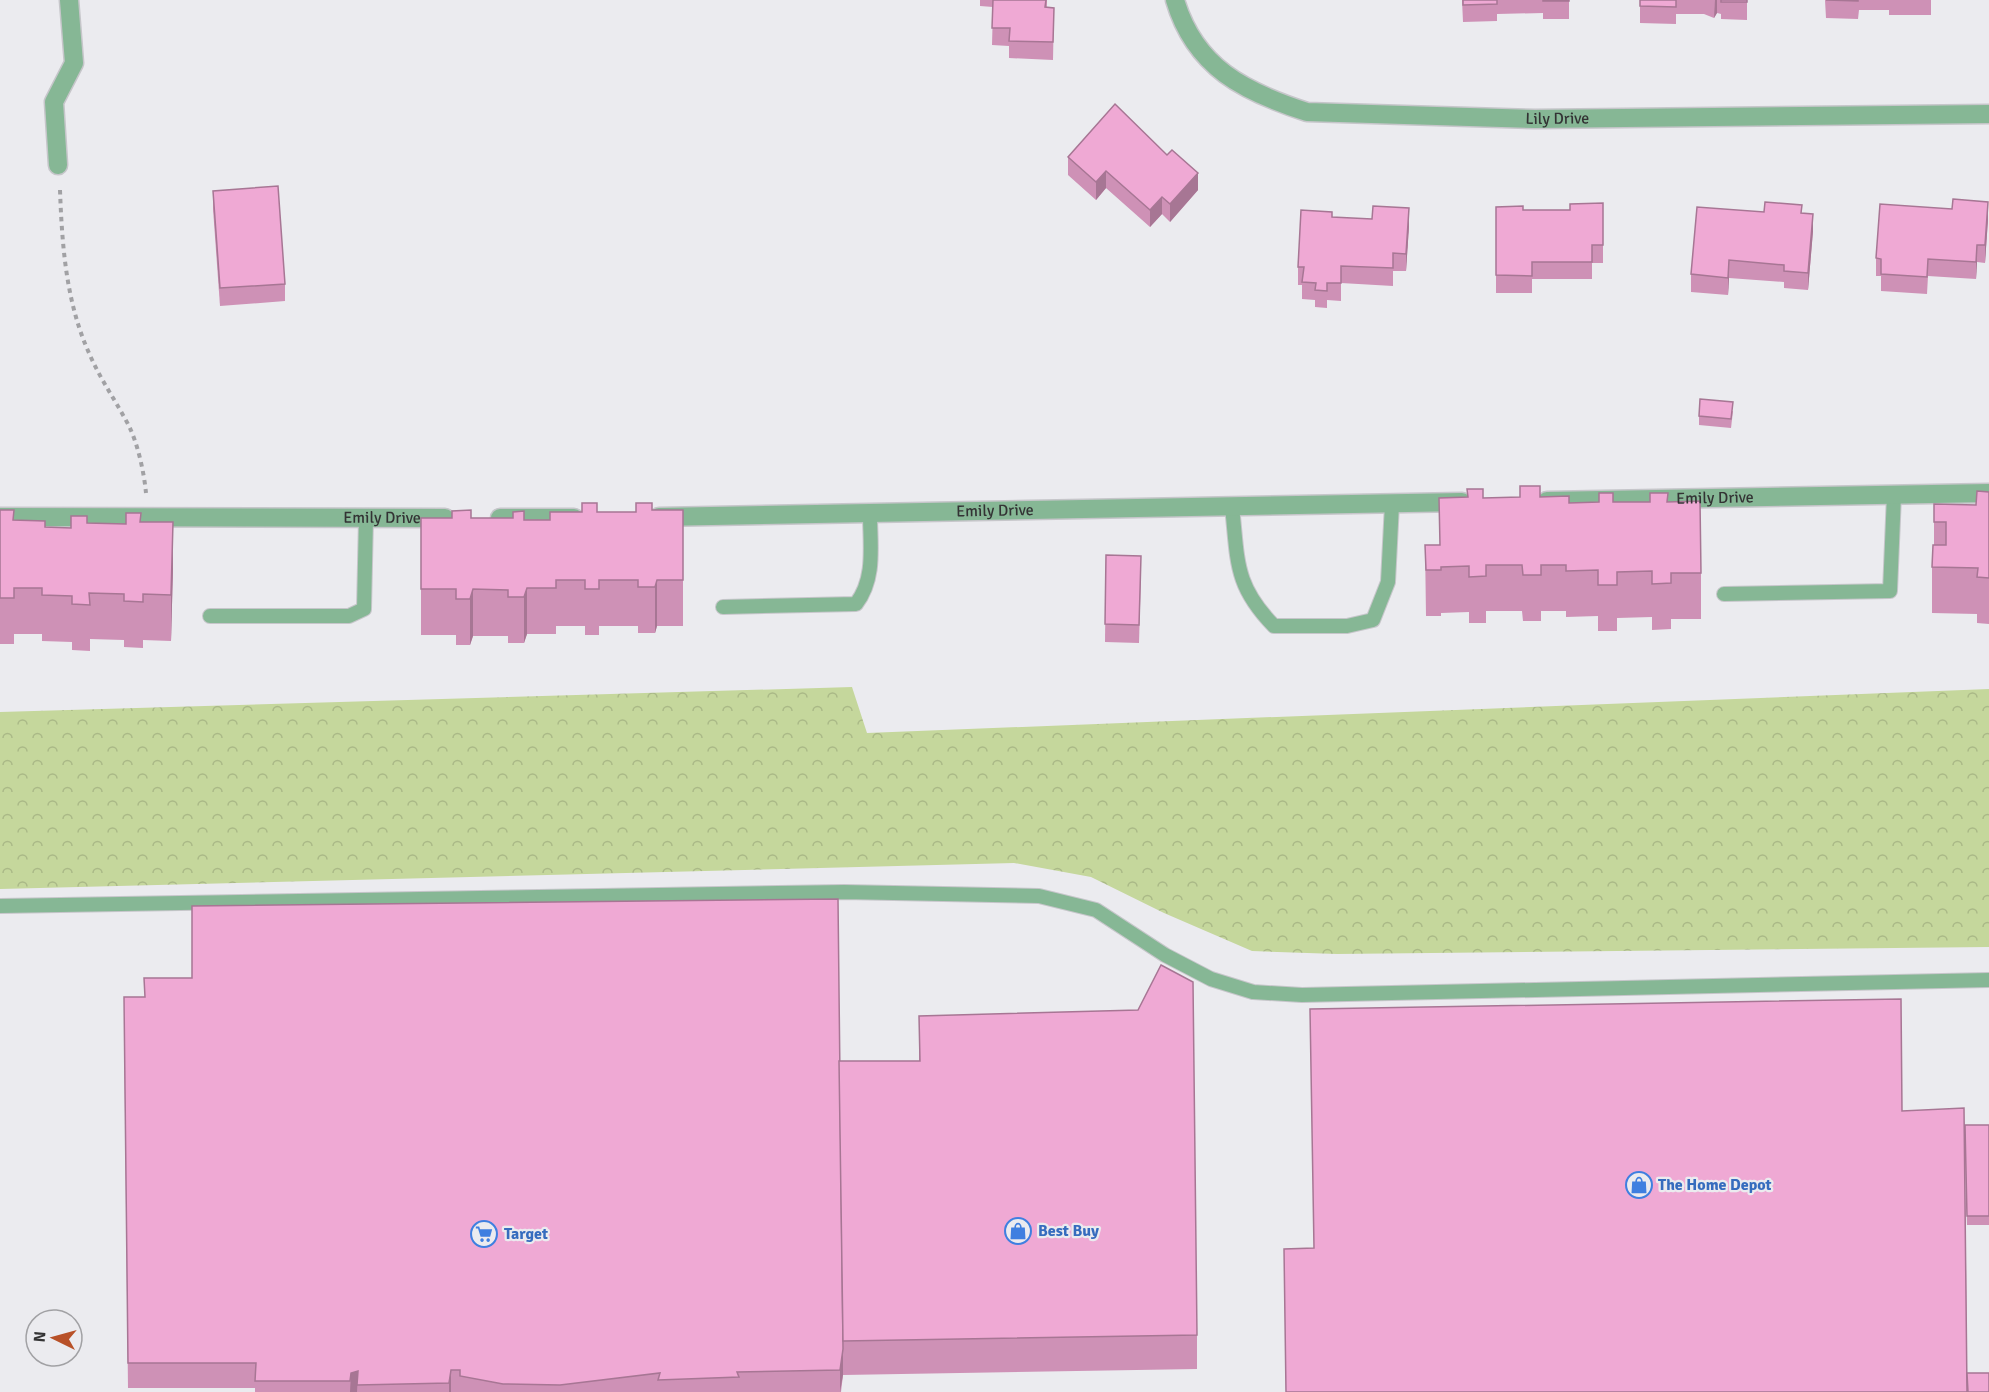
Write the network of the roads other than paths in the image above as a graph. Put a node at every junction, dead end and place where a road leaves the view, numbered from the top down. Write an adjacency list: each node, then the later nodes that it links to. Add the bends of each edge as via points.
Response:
1 (69, 0): 4 (street, via 74,63 54,102)
2 (1174, 0): 3 (street, Lily Drive, via 1200,52 1236,84 1308,112 1535,119)
3 (1989, 114)
4 (58, 165)
5 (1989, 493): 6 (street, Emily Drive)
6 (1894, 495): 7 (street, Emily Drive); 18 (lane, via 1890,591)
7 (1524, 501)
8 (1476, 502): 9 (street, Emily Drive)
9 (1392, 504): 10 (street, Emily Drive); 10 (lane, via 1388,582 1373,620 1347,626 1274,626 1253,604 1239,574)
10 (1232, 507): 11 (street, Emily Drive)
11 (870, 514): 17 (street, Emily Drive); 19 (lane, via 871,568 866,591 856,604)
12 (0, 517): 13 (street, Emily Drive)
13 (366, 518): 14 (street, Emily Drive); 20 (lane, via 364,609 349,616)
14 (462, 518)
15 (486, 518): 16 (street)
16 (593, 518)
17 (640, 518)
18 (1724, 594)
19 (723, 607)
20 (210, 616)
21 (0, 906): 22 (lane, via 844,892 1039,896 1096,910 1165,955 1211,979 1253,992 1302,995)
22 (1989, 980)

